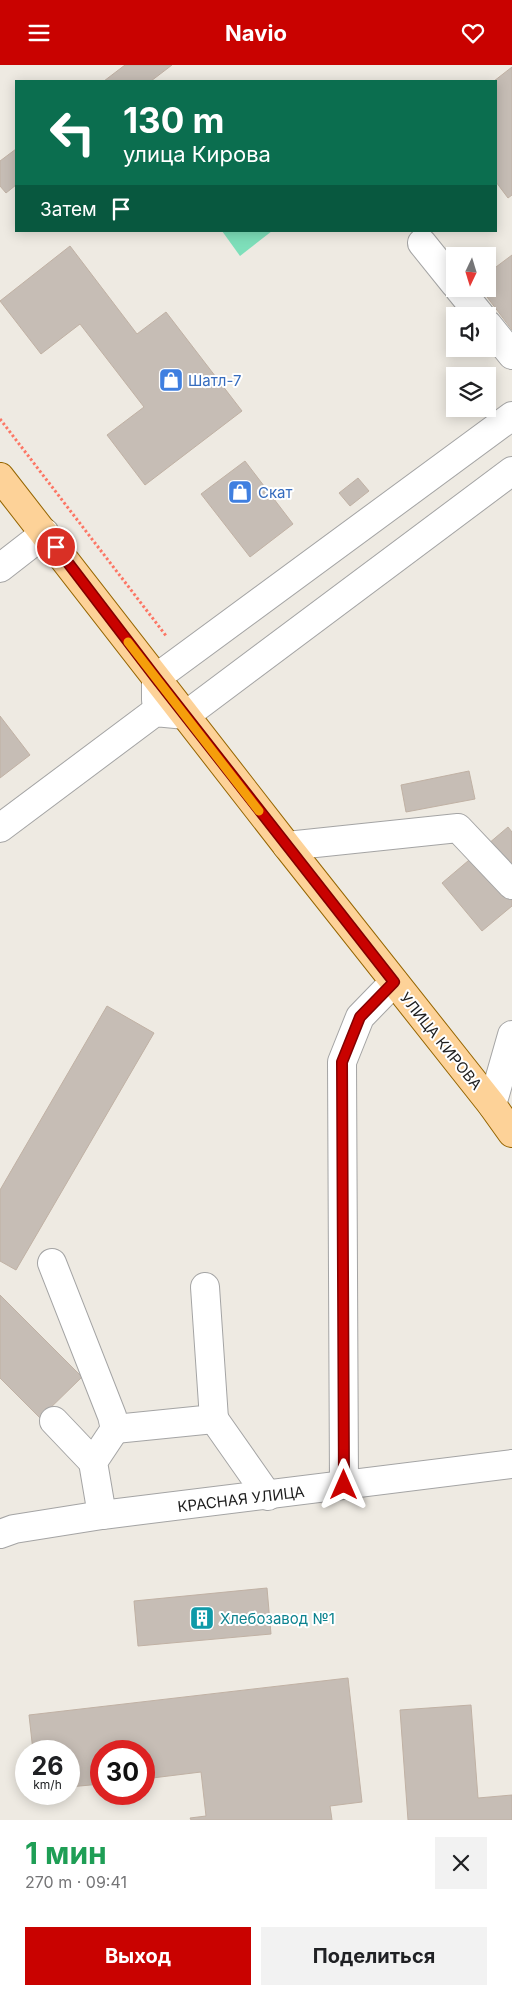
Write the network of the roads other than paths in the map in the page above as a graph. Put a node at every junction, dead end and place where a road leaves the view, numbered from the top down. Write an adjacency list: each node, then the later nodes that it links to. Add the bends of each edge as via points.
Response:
1 (422, 243): 2 (street)
2 (446, 273)
3 (466, 297): 4 (street)
4 (474, 307)
5 (496, 335): 6 (street)
6 (512, 355)
7 (512, 416): 12 (street)
8 (512, 471): 14 (street)
9 (0, 477): 10 (main road, УЛИЦА КИРОВА)
10 (45, 533): 11 (street); 12 (main road, УЛИЦА КИРОВА)
11 (0, 568)
12 (156, 678): 13 (street); 14 (main road, УЛИЦА КИРОВА)
13 (156, 712): 14 (street); 15 (street)
14 (186, 715): 16 (main road, УЛИЦА КИРОВА)
15 (0, 828)
16 (287, 846): 17 (street, via 458,828); 18 (main road, УЛИЦА КИРОВА)
17 (512, 885)
18 (394, 982): 20 (main road, УЛИЦА КИРОВА); 29 (street, via 360,1017 342,1062)
19 (512, 1035): 20 (street)
20 (492, 1105): 21 (main road, УЛИЦА КИРОВА)
21 (512, 1133)
22 (52, 1263): 26 (street)
23 (205, 1287): 24 (street)
24 (214, 1419): 26 (street); 30 (street)
25 (54, 1421): 27 (street)
26 (115, 1429): 27 (street)
27 (93, 1462): 31 (street)
28 (512, 1464): 29 (street, КРАСНАЯ УЛИЦА)
29 (344, 1485): 30 (street, КРАСНАЯ УЛИЦА)
30 (268, 1496): 31 (street, КРАСНАЯ УЛИЦА)
31 (102, 1515): 32 (street, КРАСНАЯ УЛИЦА)
32 (0, 1534)

